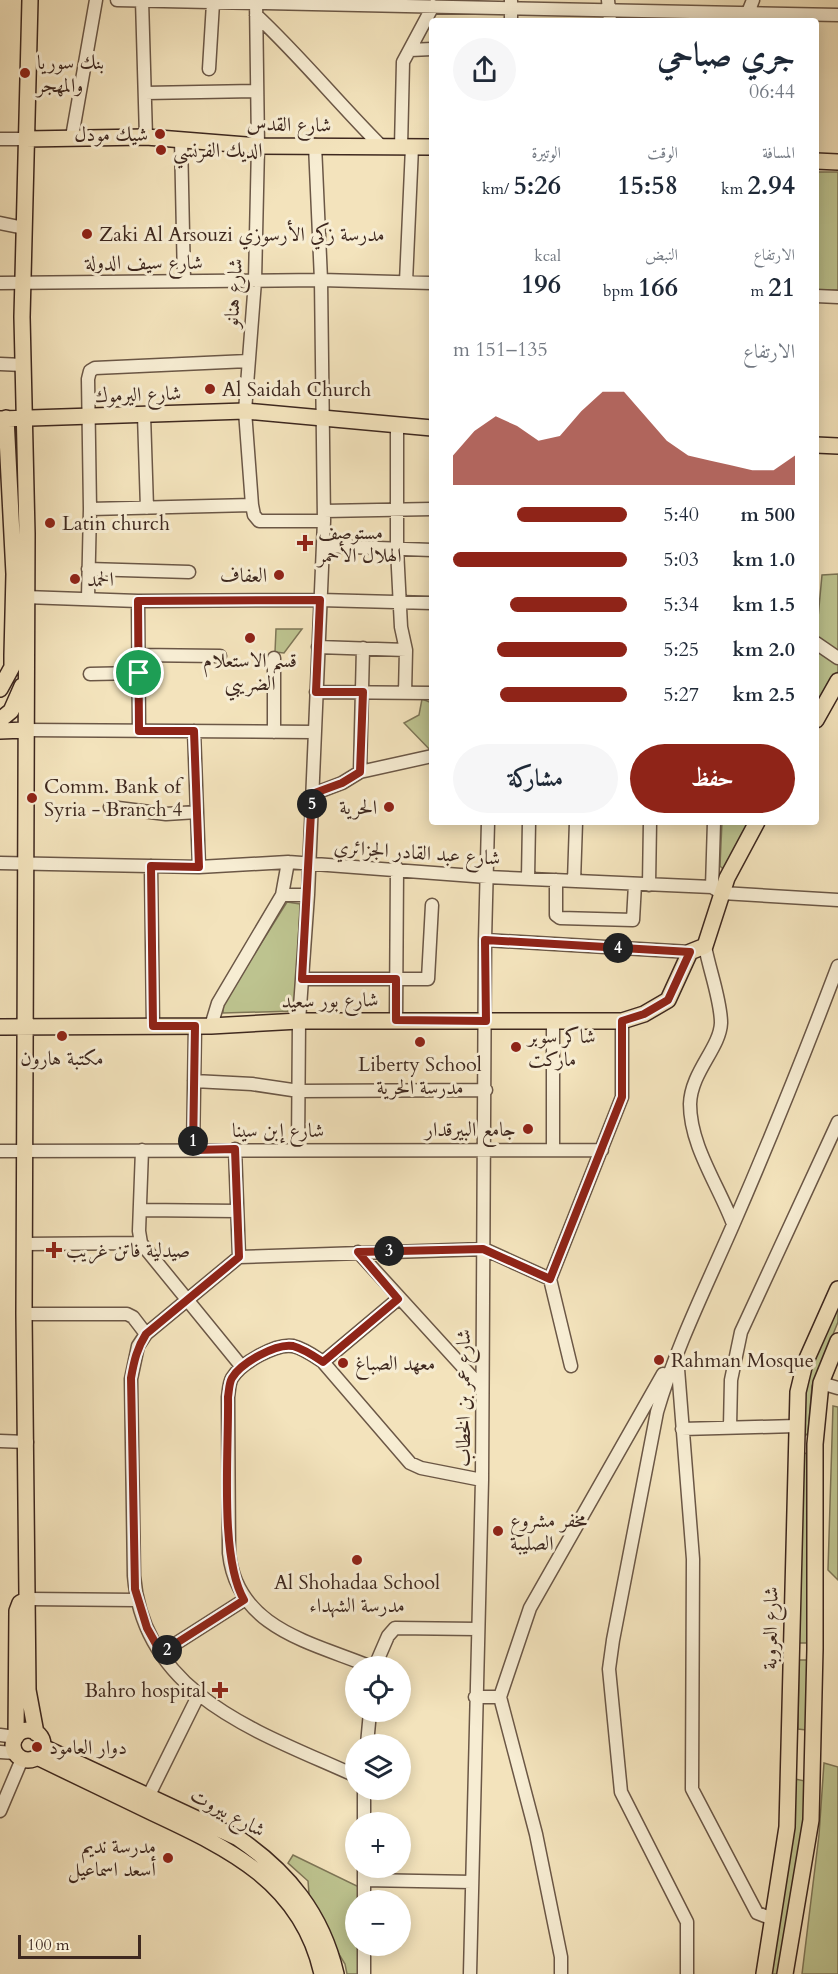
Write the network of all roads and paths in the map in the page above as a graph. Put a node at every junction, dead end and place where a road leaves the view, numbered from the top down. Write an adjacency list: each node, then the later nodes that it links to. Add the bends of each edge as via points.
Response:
1 (30, 0): 25 (main road)
2 (96, 0): 22 (street)
3 (117, 0): 4 (street)
4 (142, 0): 7 (street); 21 (street)
5 (716, 0): 14 (street)
6 (753, 0): 16 (street)
7 (184, 1): 9 (street)
8 (342, 2): 10 (street); 11 (street)
9 (213, 3): 10 (street); 19 (street)
10 (255, 6): 20 (street, شارع هنانو); 29 (street, via 338,103)
11 (433, 6): 12 (street); 18 (street)
12 (511, 10): 13 (street)
13 (609, 11): 14 (street)
14 (716, 14): 16 (street)
15 (838, 15): 16 (street)
16 (745, 18)
17 (429, 49): 18 (street)
18 (410, 50): 30 (street, via 403,62)
19 (209, 69)
20 (255, 91): 21 (street); 28 (street, شارع هنانو)
21 (145, 93): 23 (street)
22 (72, 137): 23 (main road, شارع القدس); 25 (main road, شارع القدس)
23 (146, 137): 26 (main road, شارع القدس)
24 (0, 139): 25 (street)
25 (26, 139): 35 (main road)
26 (181, 140): 28 (main road, شارع القدس); 38 (street)
27 (315, 145): 28 (main road, شارع القدس); 29 (main road, شارع القدس); 36 (street)
28 (258, 146): 39 (street, شارع هنانو)
29 (381, 146): 30 (main road, شارع القدس)
30 (406, 147): 31 (main road, شارع القدس); 40 (street)
31 (429, 147)
32 (819, 161): 33 (main road)
33 (838, 162)
34 (0, 223): 35 (street)
35 (24, 228): 37 (main road)
36 (321, 280): 39 (street, شارع سيف الدولة); 40 (street, شارع سيف الدولة); 51 (street)
37 (24, 281): 38 (street, شارع سيف الدولة); 41 (street, شارع سيف الدولة); 47 (main road)
38 (184, 281): 39 (street, شارع سيف الدولة)
39 (255, 281): 45 (street, شارع هنانو)
40 (406, 282): 42 (street, شارع سيف الدولة)
41 (0, 283)
42 (429, 283)
43 (819, 297): 44 (street)
44 (838, 297)
45 (248, 361): 48 (street, شارع هنانو); 50 (street, via 94,368 88,379)
46 (0, 364): 47 (street)
47 (23, 364): 52 (main road)
48 (245, 411): 49 (main road, شارع اليرموك); 51 (main road, شارع اليرموك); 58 (street, شارع هنانو)
49 (144, 415): 50 (main road, شارع اليرموك); 59 (street)
50 (89, 417): 52 (main road, شارع اليرموك); 60 (street)
51 (323, 417): 54 (main road, شارع اليرموك); 63 (street)
52 (26, 424): 53 (main road, شارع اليرموك); 69 (main road)
53 (4, 425): 83 (main road)
54 (397, 425): 55 (main road, شارع اليرموك); 62 (street)
55 (429, 428)
56 (819, 446): 57 (main road)
57 (838, 446)
58 (252, 505): 59 (street); 63 (street, via 260,520)
59 (147, 508): 60 (street)
60 (90, 509): 67 (street)
61 (429, 509): 62 (street)
62 (397, 510): 63 (street); 65 (street)
63 (324, 516): 64 (street)
64 (323, 546): 65 (street); 71 (street)
65 (397, 549): 66 (street); 73 (street)
66 (429, 550)
67 (88, 569): 68 (street); 70 (street)
68 (189, 572)
69 (25, 597): 70 (street); 83 (main road)
70 (88, 598): 72 (street)
71 (320, 600): 72 (street); 73 (street); 76 (street)
72 (138, 601): 79 (street)
73 (400, 601): 74 (street); 78 (street)
74 (429, 603)
75 (819, 645): 82 (street)
76 (318, 647): 77 (street); 88 (street)
77 (363, 648): 78 (street); 89 (street)
78 (406, 650): 90 (street)
79 (138, 655): 80 (street); 84 (street)
80 (220, 656)
81 (274, 658): 98 (street)
82 (838, 658)
83 (18, 669): 87 (main road); 93 (main road, via 15,704); 94 (main road)
84 (139, 673): 85 (street); 96 (street)
85 (90, 674)
86 (838, 681): 92 (main road)
87 (0, 689)
88 (316, 692): 89 (street); 99 (street)
89 (363, 692): 90 (street); 101 (street)
90 (405, 693): 91 (street)
91 (429, 693)
92 (819, 715)
93 (0, 720)
94 (25, 730): 95 (main road); 96 (street); 113 (main road)
95 (0, 731)
96 (139, 731): 97 (street)
97 (194, 731): 98 (street); 104 (street)
98 (274, 732): 99 (street)
99 (314, 732): 102 (street)
100 (429, 757): 101 (street)
101 (360, 772): 102 (street)
102 (312, 794): 114 (street)
103 (110, 807): 104 (street, via 166,814)
104 (197, 812): 116 (street)
105 (489, 825): 118 (street, شارع عمر بن الخطاب)
106 (529, 825): 119 (street)
107 (576, 825): 121 (street)
108 (650, 825): 123 (street)
109 (714, 825): 124 (street)
110 (755, 825): 124 (main road)
111 (288, 862): 114 (street, شارع عبد القادر الجزائري); 116 (street, شارع عبد القادر الجزائري); 125 (street)
112 (0, 863): 113 (street, شارع عبد القادر الجزائري)
113 (24, 863): 115 (street, شارع عبد القادر الجزائري); 144 (main road)
114 (309, 864): 117 (street, شارع عبد القادر الجزائري); 126 (street)
115 (151, 866): 116 (street, شارع عبد القادر الجزائري); 140 (street)
116 (199, 867)
117 (398, 868): 118 (street, شارع عبد القادر الجزائري); 134 (street)
118 (488, 877): 119 (street, شارع عبد القادر الجزائري); 129 (street, شارع عمر بن الخطاب)
119 (528, 878): 120 (street, شارع عبد القادر الجزائري)
120 (556, 880): 121 (street, شارع عبد القادر الجزائري); 122 (street, via 556,913 560,918 633,920)
121 (574, 881): 122 (street, شارع عبد القادر الجزائري)
122 (636, 884): 123 (street, شارع عبد القادر الجزائري)
123 (649, 885): 124 (street, شارع عبد القادر الجزائري)
124 (717, 890): 127 (street, شارع عبد القادر الجزائري); 130 (main road)
125 (282, 895): 126 (street); 142 (street, via 218,1003)
126 (308, 895): 133 (street)
127 (838, 900)
128 (432, 905): 134 (street, via 429,978)
129 (485, 940): 131 (street); 137 (street, شارع عمر بن الخطاب)
130 (705, 946): 131 (main road); 160 (street, via 721,1023 692,1085 690,1106 705,1163)
131 (690, 952): 139 (main road, شارع بور سعيد, via 668,1000)
132 (838, 966): 160 (street)
133 (302, 979): 134 (street); 135 (street)
134 (396, 979): 136 (street)
135 (299, 1020): 136 (main road, شارع بور سعيد); 142 (main road, شارع بور سعيد); 147 (street)
136 (396, 1020): 137 (main road, شارع بور سعيد)
137 (486, 1021): 138 (main road, شارع بور سعيد); 146 (street, شارع عمر بن الخطاب)
138 (553, 1021): 139 (main road, شارع بور سعيد); 154 (street)
139 (622, 1021): 155 (street, via 622,1097)
140 (153, 1026): 141 (main road, شارع بور سعيد); 144 (main road, شارع بور سعيد)
141 (195, 1026): 142 (main road, شارع بور سعيد); 145 (street)
142 (211, 1026)
143 (0, 1027): 144 (main road, شارع بور سعيد)
144 (25, 1028): 157 (main road)
145 (194, 1081): 147 (street, via 252,1083); 153 (street)
146 (486, 1089): 147 (street); 151 (street, شارع عمر بن الخطاب)
147 (299, 1091): 150 (street)
148 (838, 1122): 181 (street, via 741,1332 731,1380)
149 (235, 1149): 150 (street, شارع إبن سينا); 153 (street, شارع إبن سينا); 159 (street)
150 (298, 1149): 151 (street, شارع إبن سينا)
151 (485, 1149): 154 (street, شارع إبن سينا); 163 (street, شارع عمر بن الخطاب)
152 (142, 1150): 153 (street, شارع إبن سينا); 157 (street, شارع إبن سينا); 158 (street)
153 (193, 1150)
154 (553, 1150): 155 (street, شارع إبن سينا)
155 (603, 1150): 166 (street)
156 (0, 1151): 157 (street, شارع إبن سينا)
157 (24, 1151): 162 (main road)
158 (141, 1210): 159 (street); 161 (street)
159 (237, 1211): 165 (street)
160 (733, 1224): 173 (street)
161 (141, 1243): 162 (street); 169 (street)
162 (25, 1244): 170 (main road)
163 (483, 1249): 164 (street); 166 (street); 178 (street, شارع عمر بن الخطاب)
164 (358, 1252): 165 (street); 168 (street)
165 (239, 1257): 169 (street)
166 (550, 1279): 175 (street)
167 (838, 1289): 180 (main road, شارع العروبة, via 806,1363 798,1392)
168 (398, 1299): 174 (street); 178 (street)
169 (188, 1300): 171 (street); 176 (street)
170 (24, 1314): 171 (street, via 127,1314 134,1317); 184 (main road)
171 (146, 1334): 189 (street, via 138,1346 131,1378)
172 (838, 1341): 177 (main road)
173 (677, 1349): 182 (street); 199 (street, via 530,1608); 217 (street, via 657,1412 609,1669 621,1792 687,1922)
174 (323, 1362): 176 (street, via 307,1351 279,1346); 187 (street, via 410,1462 421,1468)
175 (571, 1366)
176 (242, 1367): 190 (street, via 232,1378 228,1397 229,1553 235,1582)
177 (821, 1383): 179 (street); 186 (main road)
178 (482, 1388): 187 (street, شارع عمر بن الخطاب)
179 (838, 1388)
180 (796, 1426): 181 (street); 185 (main road, شارع العروبة)
181 (730, 1427): 182 (street)
182 (682, 1429): 210 (street, via 693,1559 692,1789 757,1913)
183 (0, 1441): 184 (street)
184 (27, 1442): 188 (main road)
185 (795, 1444): 186 (main road); 192 (main road, شارع العروبة)
186 (815, 1444): 193 (main road)
187 (482, 1480): 191 (street, شارع عمر بن الخطاب)
188 (28, 1599): 189 (street); 200 (main road, via 16,1611); 201 (main road)
189 (136, 1600): 194 (street)
190 (244, 1600): 194 (street); 195 (street, via 280,1630)
191 (477, 1629): 196 (street, via 395,1628); 198 (street, شارع عمر بن الخطاب)
192 (791, 1647): 193 (main road); 203 (main road, شارع العروبة)
193 (815, 1649): 204 (main road)
194 (161, 1653): 197 (street)
195 (345, 1656)
196 (379, 1656)
197 (198, 1696): 202 (street, via 249,1727); 205 (street)
198 (475, 1697): 199 (street); 209 (street, شارع عمر بن الخطاب)
199 (500, 1697): 216 (street, via 536,1834)
200 (8, 1736): 201 (main road, via 13,1745); 201 (main road, via 23,1731)
201 (25, 1750): 205 (main road, شارع بيروت); 206 (street); 207 (main road, شارع بيروت, via 213,1842)
202 (345, 1771)
203 (788, 1771): 204 (main road); 210 (main road, شارع العروبة, via 788,1827)
204 (811, 1771): 219 (main road, via 811,1820)
205 (149, 1795): 207 (main road, شارع بيروت, via 238,1838)
206 (0, 1811)
207 (255, 1858): 212 (main road, شارع بيروت, via 301,1920 316,1949); 213 (main road, شارع بيروت, via 292,1883 310,1906 324,1933)
208 (411, 1877): 209 (street)
209 (472, 1882): 215 (street, شارع عمر بن الخطاب)
210 (773, 1919): 218 (main road, شارع العروبة)
211 (364, 1956): 214 (street)
212 (322, 1974)
213 (336, 1974)
214 (364, 1974)
215 (470, 1974)
216 (561, 1974)
217 (687, 1974)
218 (764, 1974)
219 (785, 1974)

